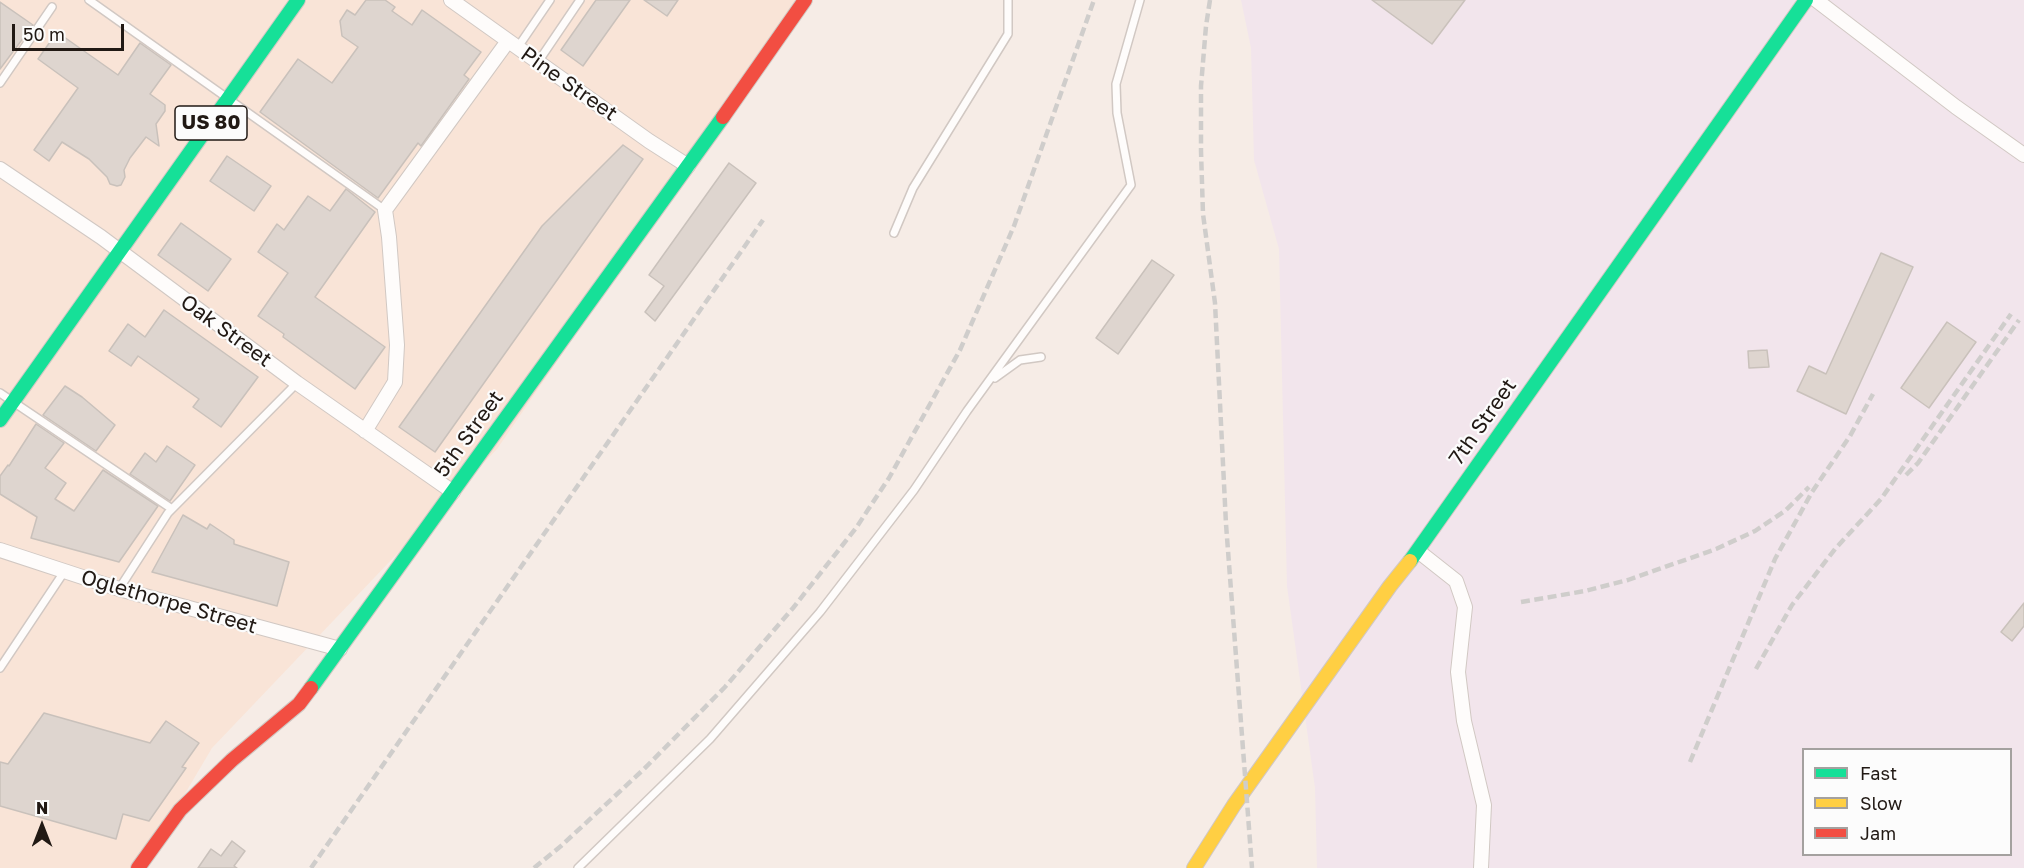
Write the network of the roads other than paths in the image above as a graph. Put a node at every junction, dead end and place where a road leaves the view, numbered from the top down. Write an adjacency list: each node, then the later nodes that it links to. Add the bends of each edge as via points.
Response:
1 (89, 0): 15 (lane)
2 (298, 0): 15 (street, US 80)
3 (451, 0): 12 (street, Pine Street)
4 (550, 0): 12 (lane)
5 (580, 0): 13 (lane)
6 (805, 0): 17 (street, 5th Street)
7 (1008, 0): 20 (lane, via 1008,34 913,188)
8 (1140, 0): 24 (lane, via 1116,84 1117,113 1131,185)
9 (1806, 0): 32 (street, 7th Street)
10 (1816, 0): 16 (street)
11 (52, 7): 14 (lane)
12 (513, 45): 13 (street, Pine Street); 19 (street)
13 (538, 62): 17 (street, Pine Street)
14 (0, 83)
15 (228, 99): 19 (lane); 21 (street, US 80)
16 (2024, 155)
17 (688, 166): 29 (street, 5th Street)
18 (0, 169): 21 (street, Oak Street)
19 (385, 210): 28 (street, via 397,345 395,382)
20 (894, 233)
21 (119, 252): 23 (street, Oak Street); 26 (street, US 80)
22 (1041, 357): 24 (lane, via 1020,360)
23 (297, 383): 28 (street, Oak Street); 30 (lane)
24 (986, 385): 38 (lane, via 914,490 820,612 710,739)
25 (0, 393): 26 (lane)
26 (13, 401): 27 (street, US 80); 30 (lane)
27 (0, 420)
28 (366, 431): 29 (street, Oak Street)
29 (453, 492): 35 (street, 5th Street)
30 (172, 509): 34 (lane)
31 (0, 550): 33 (street, Oglethorpe Street)
32 (1418, 551): 39 (street, 7th Street, via 1228,814); 40 (street, via 1456,581 1465,607 1458,672 1464,721 1484,805)
33 (64, 572): 34 (street, Oglethorpe Street); 36 (lane)
34 (119, 589): 35 (street, Oglethorpe Street)
35 (340, 649): 37 (street, 5th Street, via 299,704 180,810)
36 (0, 668)
37 (138, 868)
38 (578, 868)
39 (1194, 868)
40 (1481, 868)

